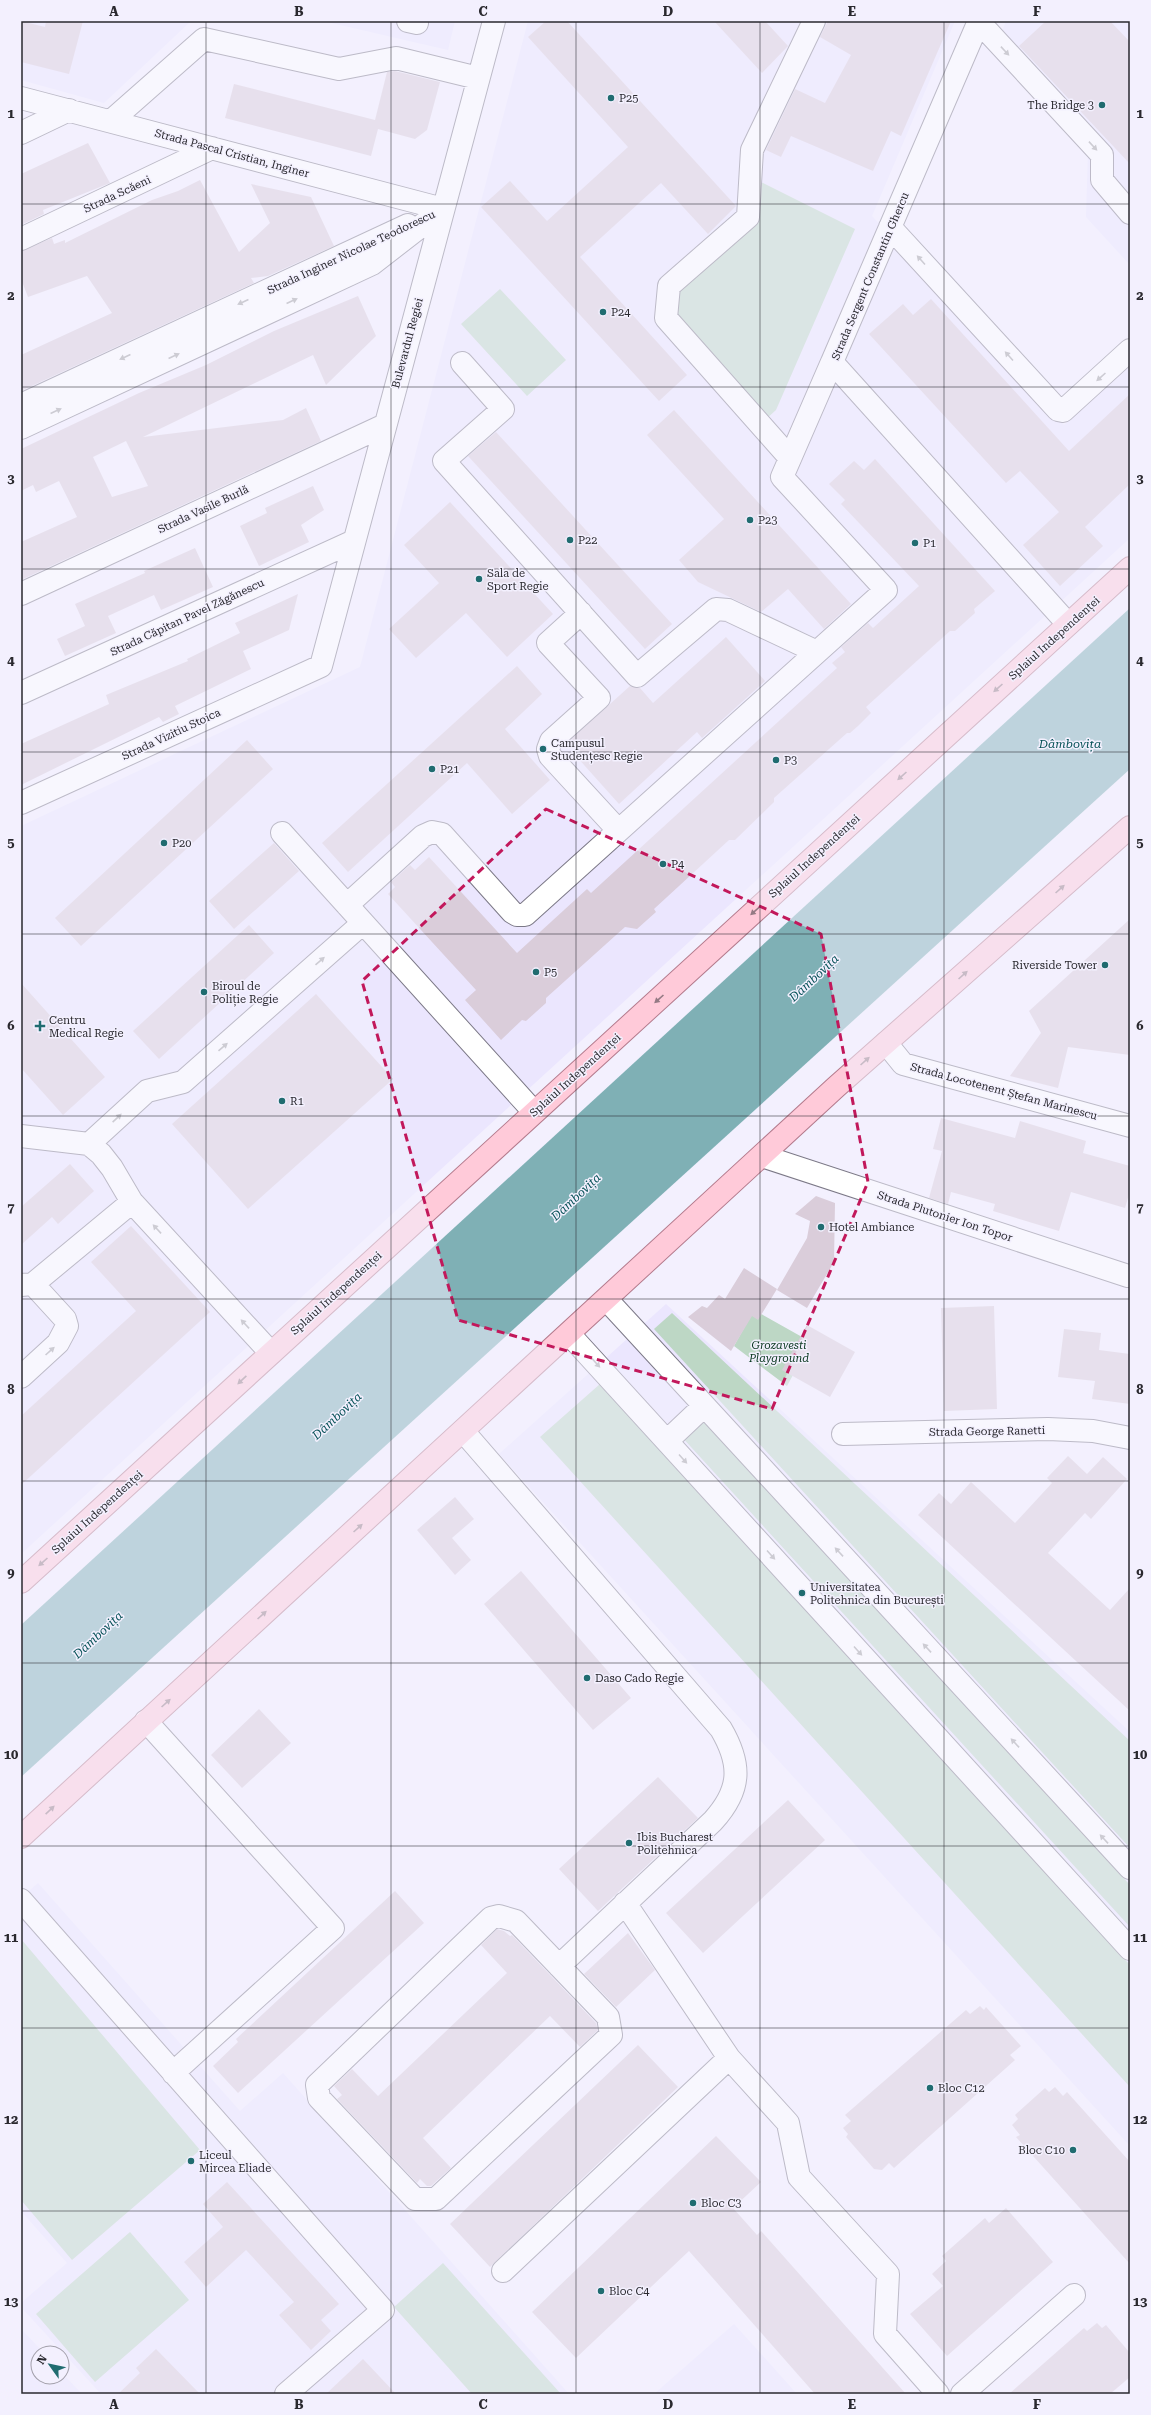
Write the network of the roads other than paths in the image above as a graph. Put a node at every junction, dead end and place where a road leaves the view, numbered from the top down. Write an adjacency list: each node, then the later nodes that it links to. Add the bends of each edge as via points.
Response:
1 (408, 21): 2 (street)
2 (417, 21)
3 (494, 21): 6 (street, Bulevardul Regiei)
4 (814, 21): 22 (street, via 752,150 748,217 669,286 666,318)
5 (979, 22): 13 (street, one-way to 13, via 1102,155 1102,180); 14 (street, Strada Sergent Constantin Ghercu)
6 (478, 78): 9 (street, via 396,58 339,69 204,39); 12 (street, Bulevardul Regiei)
7 (21, 98): 8 (street, Strada Pascal Cristian, Inginer)
8 (69, 110): 9 (street, Strada Pascal Cristian, Inginer); 10 (street)
9 (112, 122): 11 (street, Strada Pascal Cristian, Inginer)
10 (21, 133)
11 (212, 148): 12 (street, Strada Pascal Cristian, Inginer); 15 (street, Strada Scăeni)
12 (443, 209): 19 (street, Strada Inginer Nicolae Teodorescu, one-way to 19); 20 (street, Bulevardul Regiei); 21 (street, Strada Inginer Nicolae Teodorescu, one-way to 12, via 372,264)
13 (1130, 213)
14 (890, 227): 16 (street, one-way to 14, via 1063,411 1058,410); 17 (street, Strada Sergent Constantin Ghercu)
15 (21, 239)
16 (1130, 350)
17 (832, 362): 22 (street); 27 (street, Strada Sergent Constantin Ghercu)
18 (462, 363): 26 (street, via 503,409 444,461)
19 (21, 405)
20 (385, 424): 23 (street, Bulevardul Regiei); 25 (street, Strada Vasile Burlă)
21 (21, 428)
22 (790, 458): 28 (street, via 782,477 886,590)
23 (354, 541): 29 (street, Bulevardul Regiei); 30 (street, Strada Căpitan Pavel Zăgănescu)
24 (1130, 568): 27 (main road, Splaiul Independenței)
25 (21, 594)
26 (582, 613): 28 (street, via 637,676 716,608 728,610); 33 (street, via 548,643 599,698 551,741 548,749 550,756)
27 (1068, 624): 38 (main road, Splaiul Independenței, one-way to 38)
28 (817, 652): 33 (street)
29 (321, 666): 31 (street, Strada Vizitiu Stoica)
30 (21, 693)
31 (21, 803)
32 (1130, 827): 37 (main road, one-way to 32)
33 (618, 830): 35 (street, via 525,915 512,912 442,834 432,832 423,836)
34 (282, 833): 35 (street)
35 (347, 905): 36 (street)
36 (363, 923): 38 (street); 41 (street, one-way to 36, via 146,1091 183,1082)
37 (886, 1043): 39 (street, Strada Locotenent Ștefan Marinescu, via 903,1064); 42 (main road, one-way to 37)
38 (534, 1112): 48 (main road, Splaiul Independenței)
39 (1130, 1126)
40 (21, 1136): 41 (street)
41 (89, 1144): 43 (street, via 112,1168)
42 (762, 1156): 44 (street, Strada Plutonier Ion Topor); 46 (main road)
43 (132, 1202): 45 (street); 48 (street, one-way to 43)
44 (1128, 1276)
45 (27, 1284): 49 (street, one-way to 45, via 58,1343 67,1326 65,1319)
46 (607, 1300): 47 (main road); 50 (street)
47 (570, 1334): 51 (main road); 54 (street, one-way to 54)
48 (271, 1353): 55 (main road, Splaiul Independenței, one-way to 55)
49 (21, 1377)
50 (704, 1406): 54 (street); 58 (street, one-way to 50)
51 (464, 1431): 56 (main road, one-way to 51); 60 (street, via 721,1729 734,1756 736,1782 727,1805)
52 (843, 1434): 53 (street, Strada George Ranetti, via 1048,1429 1093,1431)
53 (1130, 1438)
54 (667, 1441): 61 (street, one-way to 61)
55 (21, 1582)
56 (146, 1721): 57 (main road, one-way to 56); 64 (street, via 333,1928)
57 (21, 1837)
58 (1130, 1868)
59 (21, 1900): 64 (street)
60 (625, 1903): 62 (street); 63 (street)
61 (1130, 1949)
62 (559, 1966): 62 (street, via 516,1921 499,1916 491,1918 316,2085 319,2098 415,2199 436,2199 611,2035 608,2017)
63 (729, 2058): 65 (street); 68 (street, via 788,2123 799,2177 888,2274 885,2334)
64 (173, 2073): 67 (street, via 383,2310)
65 (503, 2270)
66 (1074, 2295): 69 (street)
67 (286, 2394)
68 (938, 2394)
69 (962, 2394)

